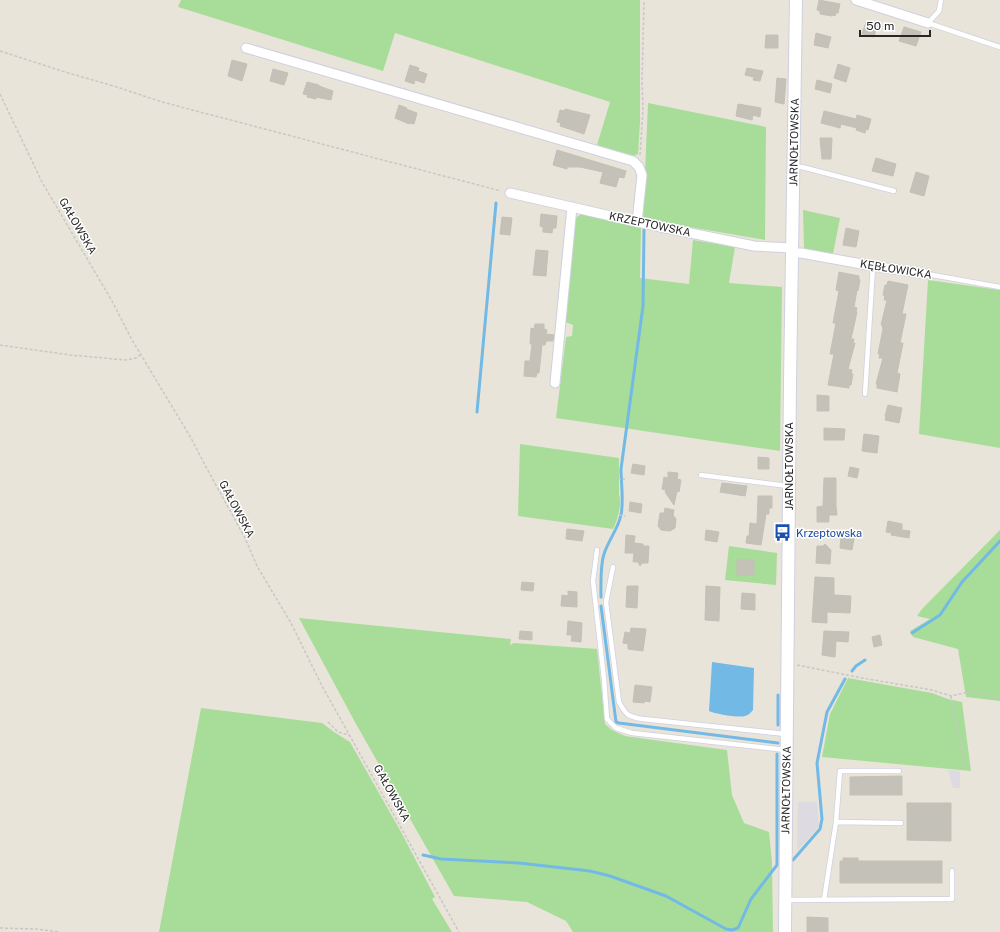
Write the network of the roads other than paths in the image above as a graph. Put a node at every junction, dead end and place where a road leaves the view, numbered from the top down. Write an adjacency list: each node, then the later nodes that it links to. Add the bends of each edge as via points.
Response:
1 (796, 0): 7 (street, JARNOŁTOWSKA)
2 (856, 0): 4 (street)
3 (941, 0): 4 (lane, via 939,11)
4 (928, 23): 5 (lane)
5 (1000, 47)
6 (246, 48): 11 (street, via 633,161 642,174)
7 (793, 167): 8 (lane, via 802,167); 12 (street, JARNOŁTOWSKA)
8 (894, 192)
9 (510, 193): 10 (street, KRZEPTOWSKA)
10 (572, 207): 11 (street, KRZEPTOWSKA); 16 (street)
11 (637, 222): 12 (street, KRZEPTOWSKA, via 754,246)
12 (792, 251): 13 (street, KĘBŁOWICKA); 19 (street, JARNOŁTOWSKA)
13 (873, 266): 14 (street, KĘBŁOWICKA); 17 (lane)
14 (927, 274): 15 (lane, KĘBŁOWICKA)
15 (1000, 288)
16 (555, 383)
17 (864, 394)
18 (702, 475): 19 (lane)
19 (789, 486): 24 (street, JARNOŁTOWSKA)
20 (597, 550): 22 (lane, via 593,581)
21 (613, 567): 23 (lane)
22 (595, 602): 23 (lane); 25 (lane, via 607,719 616,728 632,733)
23 (606, 602): 24 (lane, via 619,702 626,714 632,718)
24 (787, 734): 25 (street, JARNOŁTOWSKA)
25 (786, 750): 30 (street, JARNOŁTOWSKA)
26 (899, 771): 27 (lane, via 840,771)
27 (836, 822): 28 (lane); 31 (lane)
28 (901, 823)
29 (952, 871): 31 (lane, via 952,899)
30 (785, 900): 31 (lane); 32 (street, JARNOŁTOWSKA)
31 (824, 900)
32 (785, 932)

